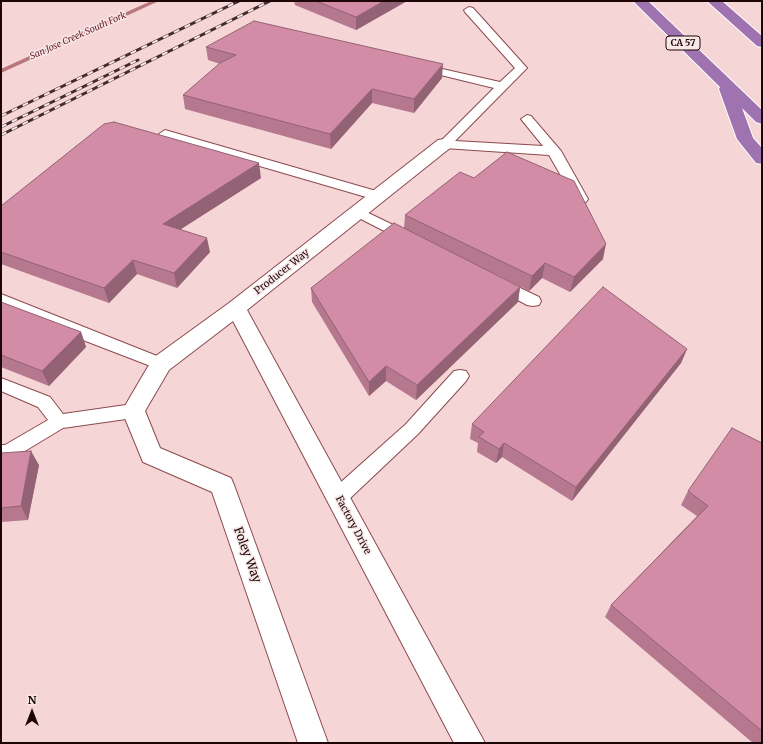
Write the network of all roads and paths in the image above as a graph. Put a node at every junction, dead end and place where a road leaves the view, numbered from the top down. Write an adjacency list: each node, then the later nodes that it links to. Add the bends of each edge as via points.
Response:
1 (640, 1): 6 (highway, CA 57)
2 (714, 1): 4 (highway)
3 (469, 10): 7 (lane, via 521,68)
4 (762, 43)
5 (409, 65): 7 (lane)
6 (726, 84): 9 (highway, CA 57); 13 (highway, via 745,139)
7 (504, 86): 11 (lane)
8 (527, 119): 12 (lane)
9 (762, 119)
10 (165, 134): 14 (lane)
11 (444, 144): 12 (lane); 14 (street, Producer Way)
12 (554, 151): 15 (lane)
13 (762, 159)
14 (378, 196): 16 (street, Producer Way)
15 (587, 209)
16 (358, 212): 17 (lane); 21 (street, Producer Way)
17 (421, 244)
18 (484, 276): 20 (lane)
19 (1, 299): 22 (lane)
20 (533, 301)
21 (236, 308): 22 (street, Producer Way); 28 (street, Factory Drive)
22 (161, 364): 25 (street, Producer Way)
23 (460, 376): 28 (lane, via 412,429)
24 (1, 384): 26 (lane, via 44,402)
25 (133, 411): 26 (lane); 29 (street, Foley Way, via 151,455 222,485)
26 (59, 422): 27 (lane, via 8,452)
27 (1, 452)
28 (338, 497): 30 (street, Factory Drive)
29 (314, 743)
30 (470, 743)

